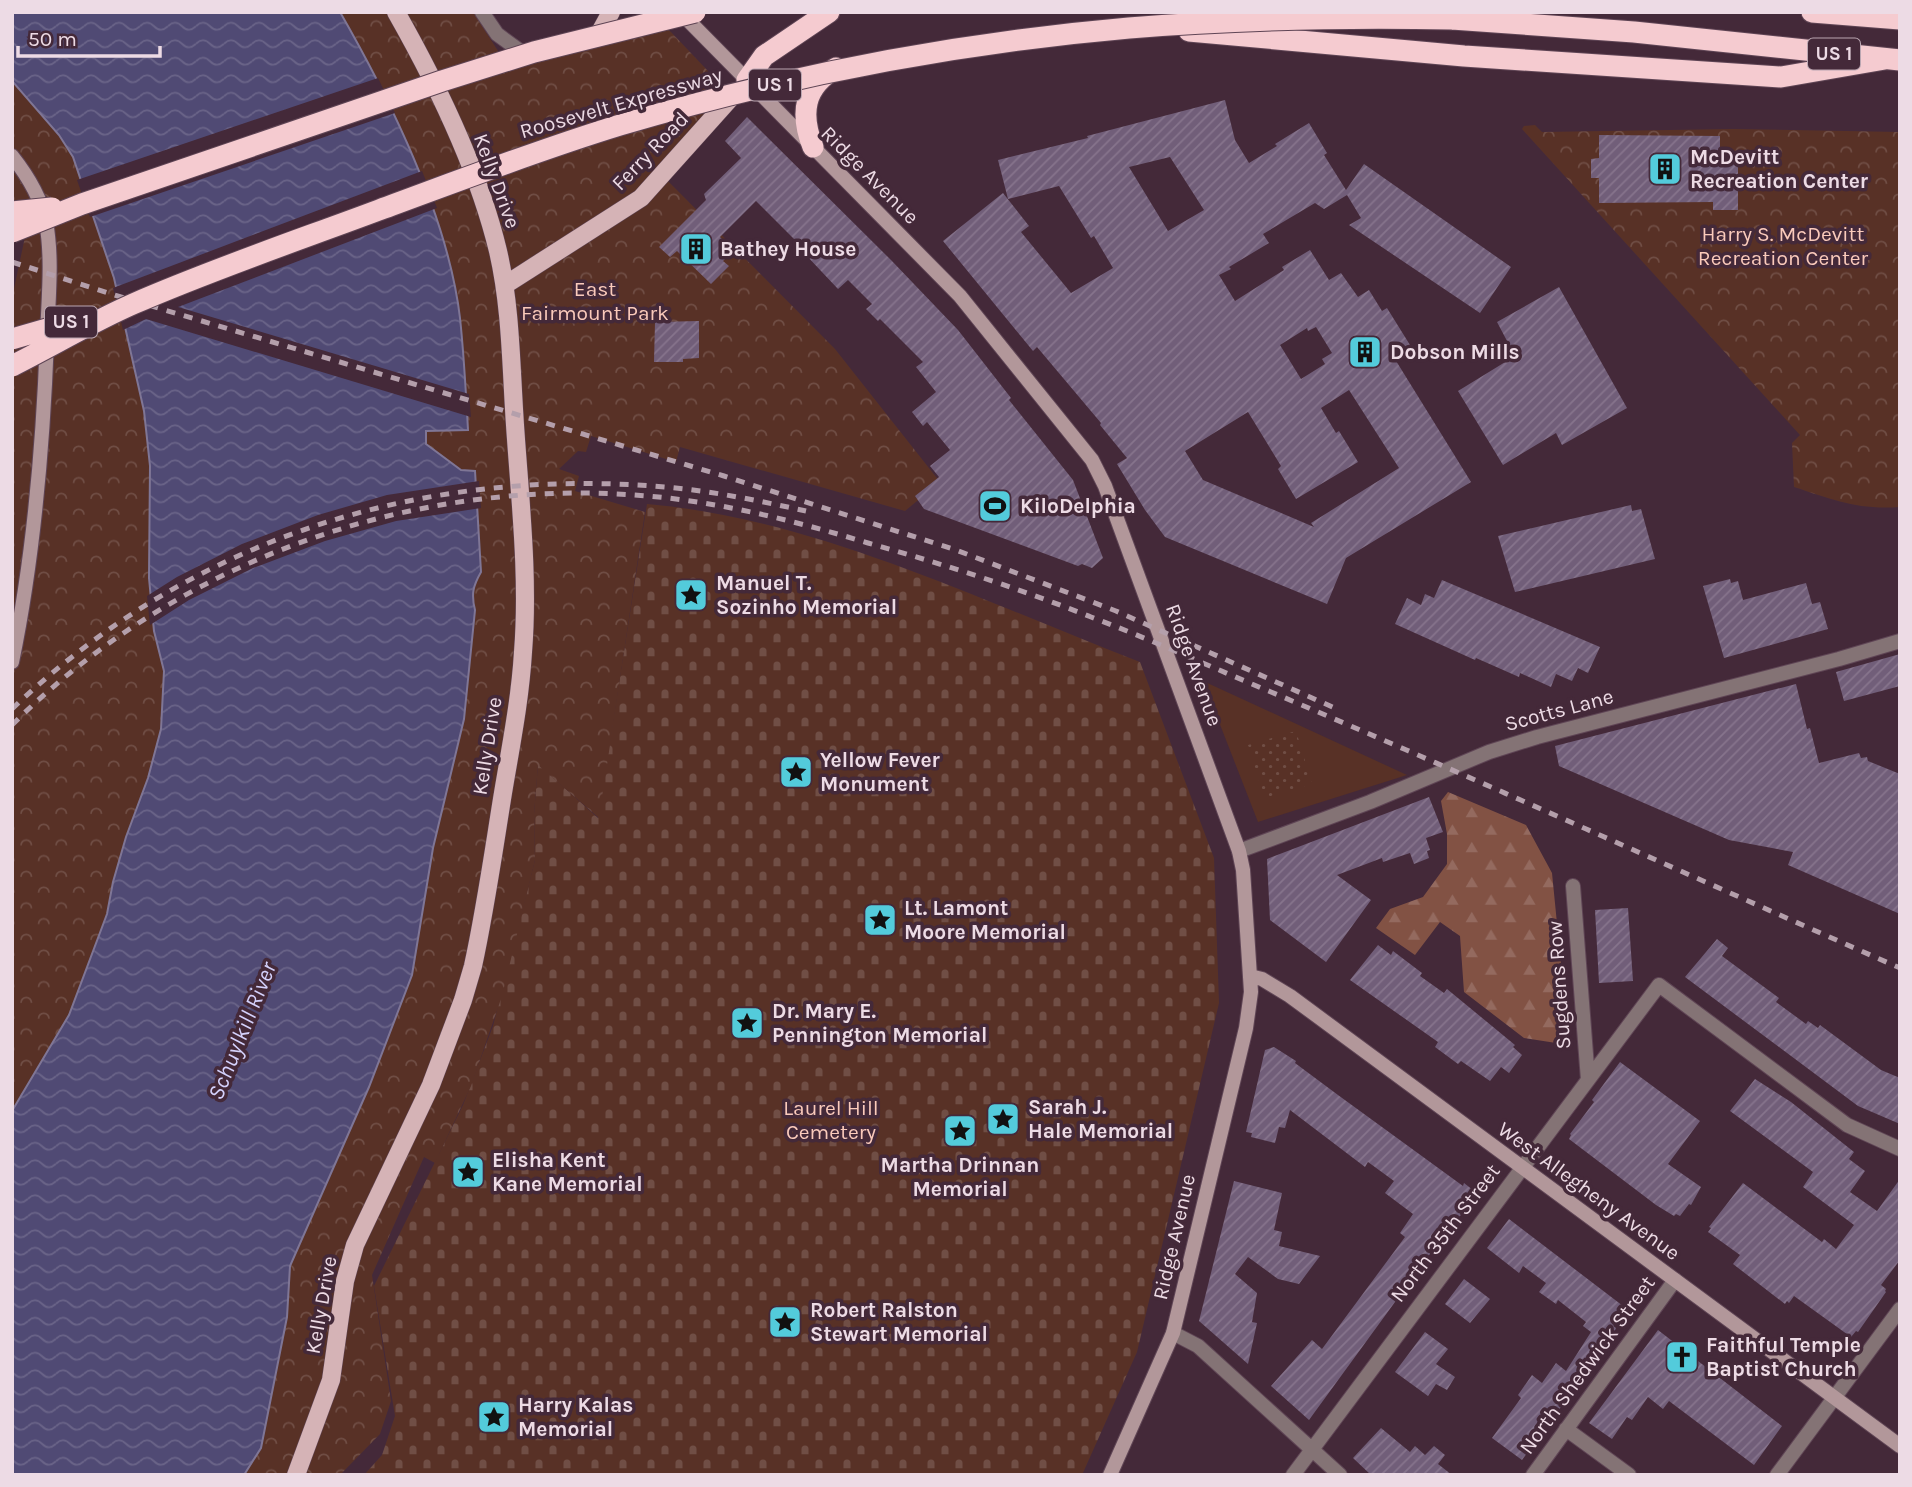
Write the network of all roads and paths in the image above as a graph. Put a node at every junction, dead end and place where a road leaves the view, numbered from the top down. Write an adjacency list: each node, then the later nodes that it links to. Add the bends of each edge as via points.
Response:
1 (396, 12): 12 (main road, Kelly Drive)
2 (482, 12): 9 (street, via 497,34)
3 (611, 12): 8 (main road)
4 (829, 12): 13 (highway, via 764,56)
5 (1815, 12): 7 (highway, US 1)
6 (689, 13): 8 (main road); 13 (main road, Ridge Avenue); 16 (highway, bridge, via 508,60)
7 (1900, 19)
8 (599, 34): 9 (main road)
9 (520, 51): 12 (main road)
10 (1892, 60): 11 (highway, via 1781,77 1149,30 1007,36); 20 (highway, Roosevelt Expressway / US 1, bridge, via 1634,32 1452,19 1340,17 1127,28 922,54 620,125 524,156)
11 (844, 63): 13 (highway); 14 (highway, via 819,80 806,104)
12 (429, 75): 19 (main road, Kelly Drive, via 479,191)
13 (747, 80): 14 (main road, Ridge Avenue); 19 (main road, Ferry Road, via 641,198)
14 (813, 147): 25 (main road, Ridge Avenue, via 960,296 1099,471)
15 (12, 156): 24 (main road, via 40,203 49,256 38,489)
16 (82, 204): 17 (highway, bridge); 18 (highway, bridge)
17 (12, 212)
18 (12, 232)
19 (505, 285): 38 (main road, Kelly Drive, via 523,559 523,651 480,935 446,1049 355,1245 345,1281 331,1380)
20 (131, 305): 21 (highway, US 1, bridge); 22 (highway, bridge)
21 (12, 339)
22 (12, 366)
23 (1900, 641): 25 (street, Scotts Lane, via 1501,748)
24 (12, 662)
25 (1240, 851): 27 (main road, Ridge Avenue)
26 (1573, 886): 28 (street, Sugdens Row)
27 (1250, 976): 30 (main road, West Allegheny Avenue, via 1290,996); 33 (main road, Ridge Avenue, via 1246,1028)
28 (1588, 1080): 29 (street, North 35th Street, via 1659,985 1847,1125); 30 (street, North 35th Street)
29 (1900, 1149)
30 (1521, 1167): 31 (main road, West Allegheny Avenue); 37 (street, North 35th Street)
31 (1675, 1280): 34 (main road, West Allegheny Avenue); 35 (street, North Shedwick Street)
32 (1900, 1309): 34 (street)
33 (1173, 1333): 37 (street, via 1198,1346); 39 (main road, Ridge Avenue)
34 (1835, 1398): 36 (main road, West Allegheny Avenue); 44 (street)
35 (1566, 1429): 42 (street, North Shedwick Street); 43 (street)
36 (1900, 1446)
37 (1312, 1449): 40 (street, North 35th Street); 41 (street)
38 (296, 1475)
39 (1110, 1475)
40 (1293, 1475)
41 (1340, 1475)
42 (1533, 1475)
43 (1629, 1475)
44 (1777, 1475)

